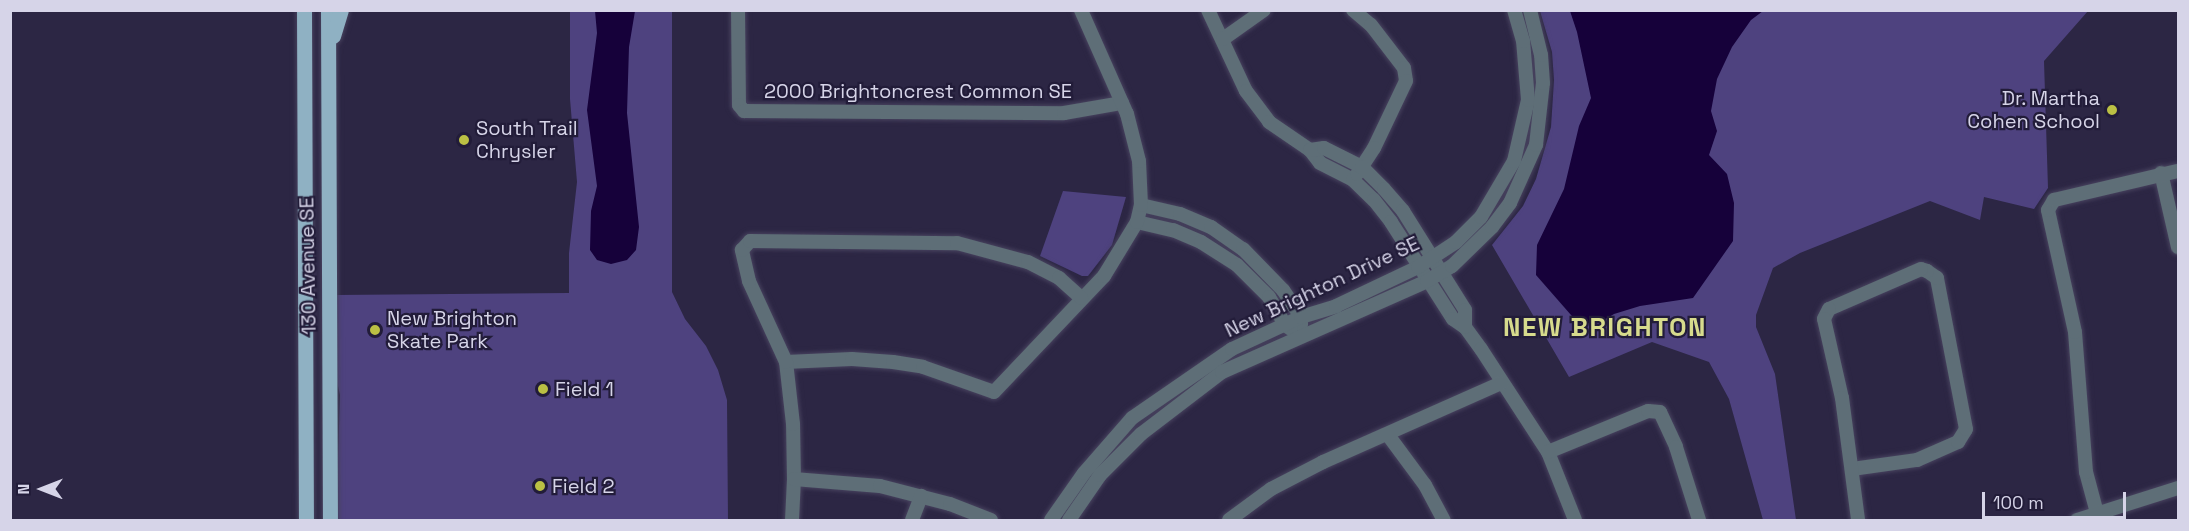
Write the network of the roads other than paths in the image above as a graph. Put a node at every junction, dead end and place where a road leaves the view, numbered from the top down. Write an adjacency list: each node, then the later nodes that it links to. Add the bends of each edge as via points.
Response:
1 (304, 10): 12 (main road, 130 Avenue SE)
2 (313, 10): 12 (main road)
3 (328, 10): 14 (main road, 130 Avenue SE)
4 (340, 10): 14 (main road)
5 (738, 10): 15 (street, 2000 Brightoncrest Common SE, via 739,105 744,111 1064,113)
6 (1081, 10): 15 (street)
7 (1208, 10): 13 (street)
8 (1264, 10): 13 (street)
9 (1353, 10): 17 (street, via 1371,25 1404,68 1406,81)
10 (1514, 10): 24 (street, New Brighton Drive SE, via 1525,52 1528,100 1514,161 1481,217)
11 (1530, 10): 26 (street, New Brighton Drive SE, via 1543,83 1536,145 1510,203 1492,227)
12 (304, 39): 42 (main road, 130 Avenue SE)
13 (1223, 39): 16 (street, via 1246,92 1269,122)
14 (327, 59): 43 (main road, 130 Avenue SE)
15 (1122, 103): 21 (street, via 1139,161)
16 (1310, 150): 17 (street, via 1324,148); 20 (street, via 1320,163)
17 (1362, 167): 20 (street); 24 (street, via 1403,211)
18 (2178, 171): 19 (street)
19 (2161, 173): 23 (street); 41 (street, via 2054,200 2048,210 2075,332 2086,472)
20 (1353, 180): 25 (street, via 1391,222)
21 (1141, 205): 22 (street); 29 (street, via 1180,214 1211,227 1243,249 1268,272)
22 (1137, 222): 28 (street, via 1104,276); 30 (street, via 1202,242 1237,265 1269,297)
23 (2178, 247)
24 (1432, 259): 25 (street, New Brighton Drive SE); 26 (street)
25 (1418, 267): 27 (street); 29 (street, New Brighton Drive SE, via 1336,306)
26 (1441, 272): 27 (street, New Brighton Drive SE); 31 (street, via 1465,310)
27 (1427, 280): 31 (street, via 1453,319); 32 (street, New Brighton Drive SE)
28 (1081, 298): 33 (street, via 994,392 923,367 893,362); 33 (street, via 1059,278 1028,262 957,243 750,241 742,250 748,281)
29 (1301, 317): 30 (street, New Brighton Drive SE); 32 (street)
30 (1285, 325): 32 (street); 47 (street, New Brighton Drive SE, via 1232,349 1132,417 1084,473)
31 (1465, 327): 34 (street)
32 (1300, 336): 48 (street, New Brighton Drive SE, via 1222,372 1141,434 1100,475)
33 (786, 362): 38 (street)
34 (1502, 383): 35 (street); 36 (street)
35 (1388, 435): 49 (street, via 1271,489); 50 (street, via 1425,485)
36 (1548, 452): 51 (street); 52 (street, via 1648,411 1660,412 1676,447)
37 (1852, 469): 37 (street, via 1842,398 1824,319 1829,309 1921,269 1928,271 1937,278 1966,429 1958,442 1917,460); 53 (street)
38 (794, 479): 40 (street, via 880,486); 44 (street)
39 (2178, 488): 41 (street)
40 (921, 496): 45 (street); 46 (street)
41 (2097, 513): 54 (street)
42 (306, 520)
43 (330, 520)
44 (792, 520)
45 (912, 520)
46 (991, 520)
47 (1052, 520)
48 (1069, 520)
49 (1229, 520)
50 (1444, 520)
51 (1575, 520)
52 (1699, 520)
53 (1858, 520)
54 (2077, 520)

